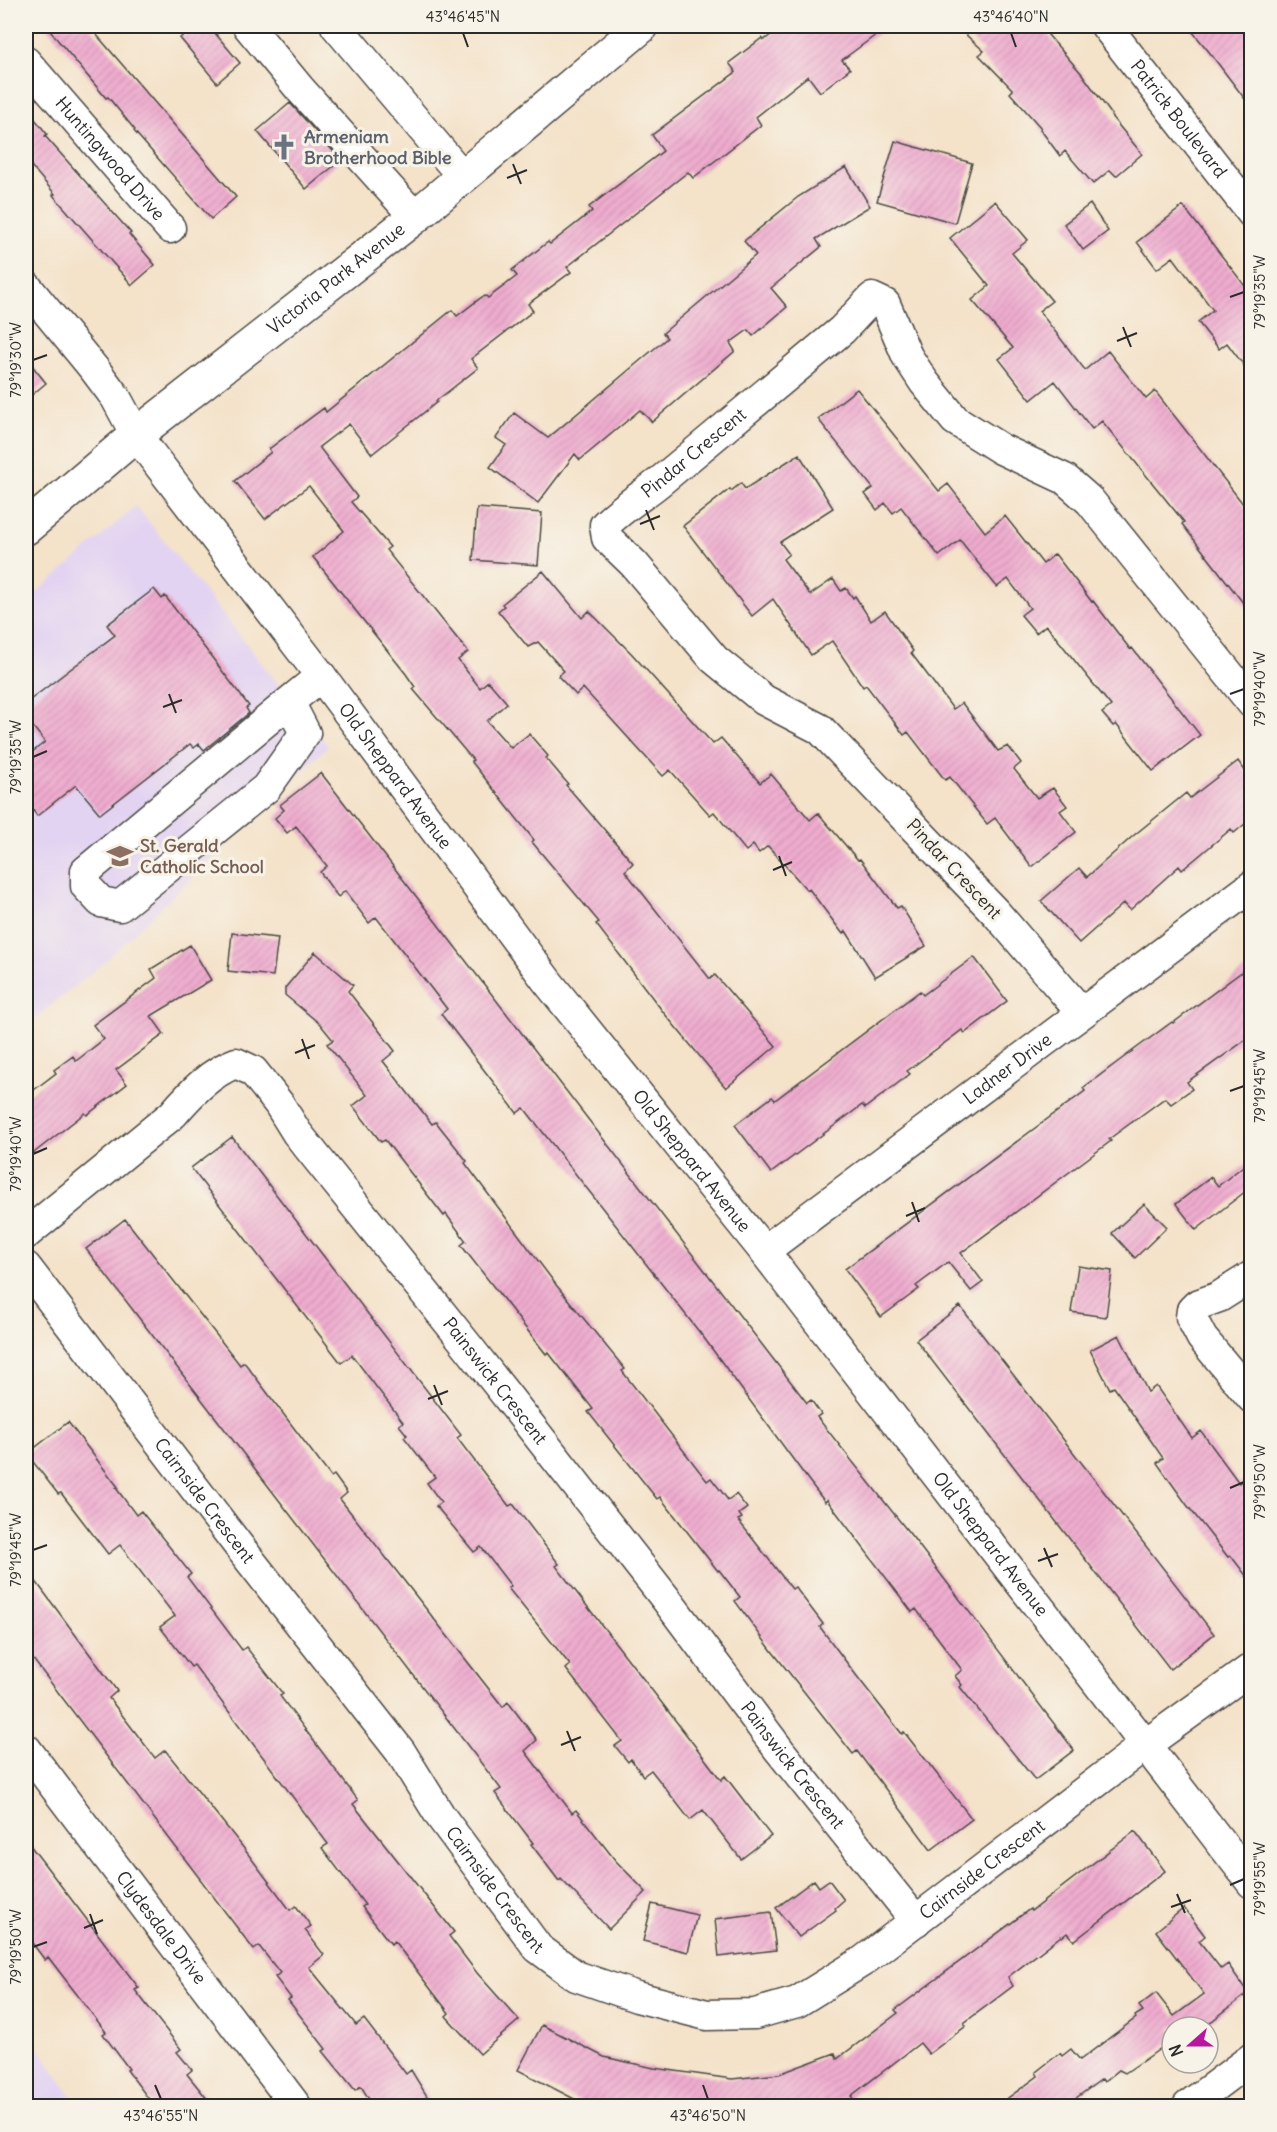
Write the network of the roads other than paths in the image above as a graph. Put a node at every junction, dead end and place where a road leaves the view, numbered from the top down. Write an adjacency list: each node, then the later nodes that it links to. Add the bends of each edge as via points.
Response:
1 (248, 26): 8 (street)
2 (336, 26): 6 (street)
3 (642, 26): 6 (main road, Victoria Park Avenue)
4 (1106, 26): 7 (street, Patrick Boulevard)
5 (26, 62): 9 (street, Huntingwood Drive)
6 (463, 177): 8 (main road, Victoria Park Avenue)
7 (1251, 213)
8 (416, 217): 11 (main road, Victoria Park Avenue)
9 (170, 228)
10 (26, 286): 11 (street, via 95,369)
11 (136, 435): 12 (main road, Victoria Park Avenue); 13 (street, Old Sheppard Avenue)
12 (26, 528)
13 (321, 676): 14 (street); 19 (street, Old Sheppard Avenue, via 547,981)
14 (289, 702): 14 (street, via 86,871 86,886 101,902 120,906 266,788 305,734)
15 (1251, 703): 17 (street, Pindar Crescent, via 1090,501 1065,479 1001,449 955,420 907,356 885,304 872,298 842,330 605,525 607,538 714,658 764,700 820,729 996,912)
16 (1251, 886): 17 (street, Ladner Drive)
17 (1081, 1012): 19 (street, Ladner Drive)
18 (26, 1234): 27 (street, Painswick Crescent, via 174,1114 220,1069 236,1063 253,1071 297,1133)
19 (764, 1251): 24 (street, Old Sheppard Avenue)
20 (26, 1267): 27 (street, Cairnside Crescent, via 400,1751 441,1817 538,1948 570,1972 637,1997 707,2015 755,2014 797,2002 863,1961)
21 (1251, 1276): 22 (street, via 1219,1297 1197,1305 1191,1317 1202,1338)
22 (1251, 1398)
23 (1251, 1668): 24 (street, Cairnside Crescent)
24 (1145, 1745): 26 (street, Old Sheppard Avenue); 27 (street, Cairnside Crescent)
25 (26, 1749): 29 (street, Clydesdale Drive)
26 (1251, 1883)
27 (916, 1921)
28 (1251, 2058): 30 (street)
29 (296, 2106)
30 (1188, 2106)

